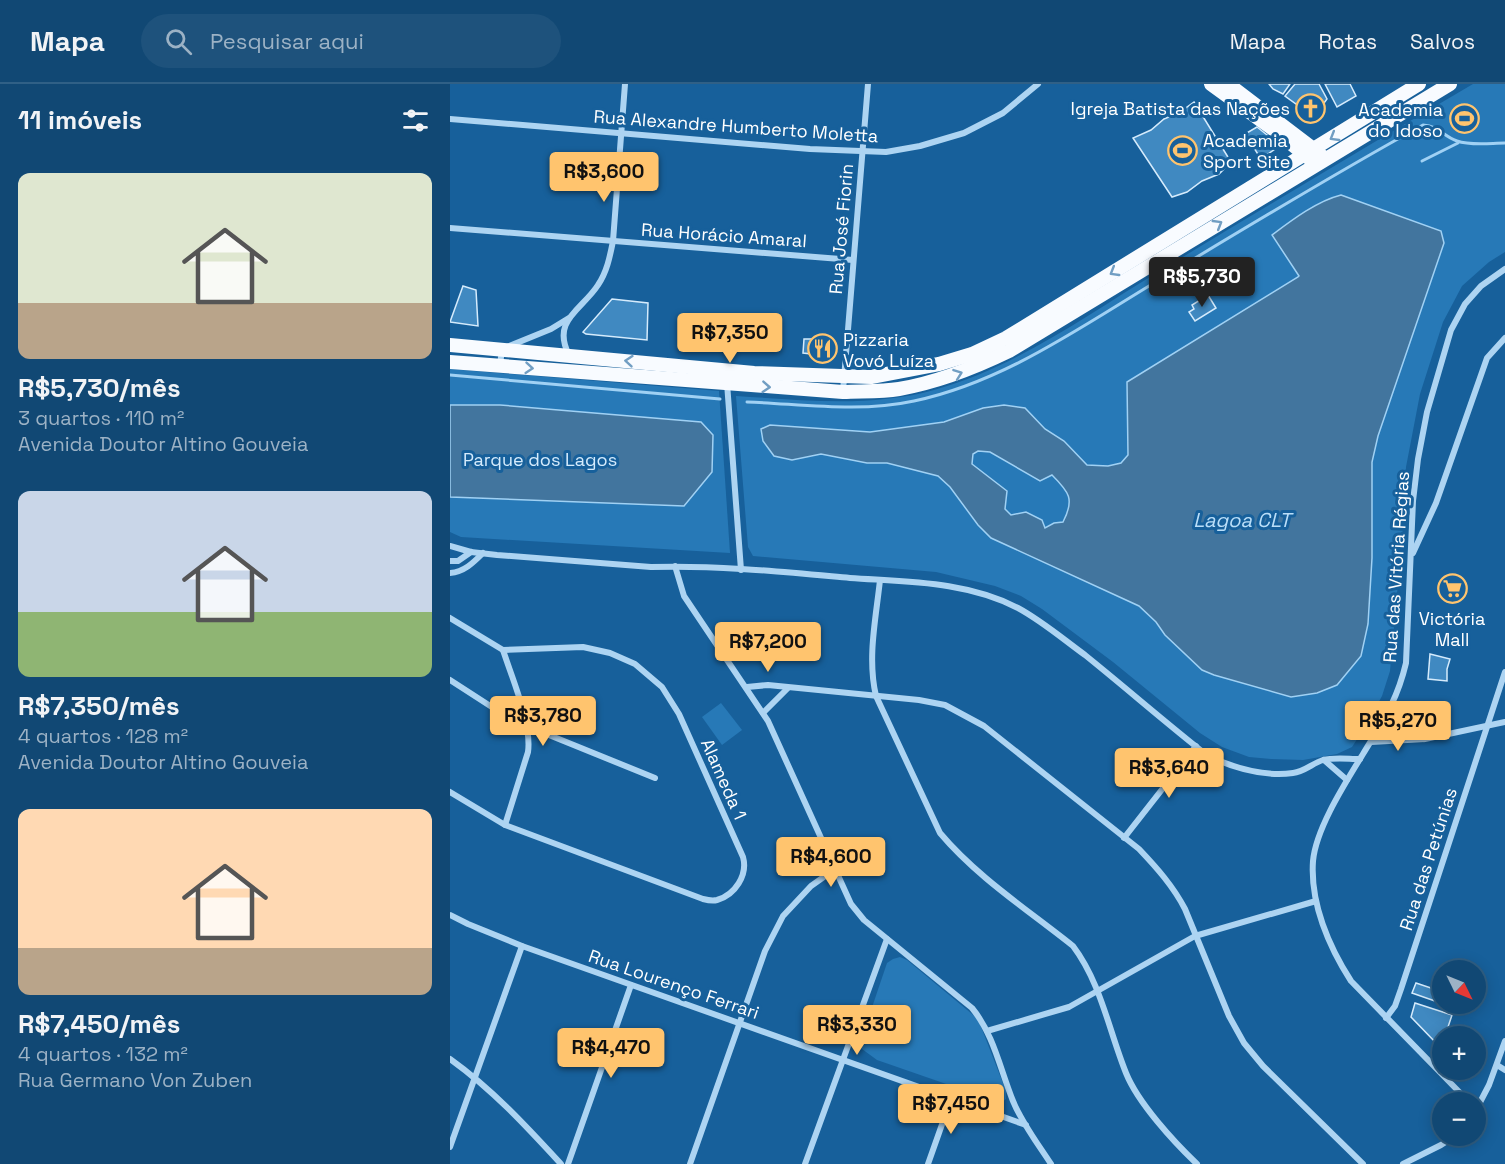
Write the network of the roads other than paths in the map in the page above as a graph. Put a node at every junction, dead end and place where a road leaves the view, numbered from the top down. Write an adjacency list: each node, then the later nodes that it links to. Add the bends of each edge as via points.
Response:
1 (626, 84): 9 (street)
2 (868, 84): 10 (street, Rua José Fiorin)
3 (1038, 84): 10 (street, Rua Alexandre Humberto Moletta, via 1003,113 964,133 920,146)
4 (1211, 84): 11 (main road)
5 (1228, 84): 11 (main road)
6 (1419, 84): 11 (main road, one-way to 11)
7 (1450, 84): 12 (main road)
8 (450, 119): 9 (street, Rua Alexandre Humberto Moletta)
9 (622, 132): 10 (street, Rua Alexandre Humberto Moletta); 15 (street)
10 (862, 152): 16 (street, Rua José Fiorin)
11 (1309, 152): 12 (main road); 14 (main road)
12 (1320, 162): 14 (main road, one-way to 12)
13 (450, 228): 15 (street, Rua Horácio Amaral)
14 (1185, 236): 26 (main road, one-way to 26, via 972,354 897,373); 28 (main road, one-way to 14, via 897,390 976,367 1010,351)
15 (613, 241): 16 (street, Rua Horácio Amaral); 18 (street, via 608,265 598,285)
16 (853, 260): 26 (street, Rua José Fiorin)
17 (1505, 269): 32 (street, Rua das Vitória Régias, via 1481,286 1465,304 1451,330 1418,459)
18 (570, 318): 21 (street); 22 (street, via 562,338)
19 (1505, 338): 32 (street, via 1487,358 1436,502)
20 (450, 344): 21 (main road)
21 (502, 349): 22 (main road); 24 (street)
22 (570, 356): 25 (main road, one-way to 22)
23 (450, 362): 24 (main road)
24 (500, 366): 27 (main road, one-way to 27)
25 (754, 373): 26 (main road); 27 (street, via 734,375)
26 (845, 377): 28 (street, Rua José Fiorin)
27 (727, 384): 28 (main road, one-way to 28); 35 (street)
28 (843, 392)
29 (450, 546): 30 (street)
30 (471, 552): 31 (street); 33 (street, via 458,561)
31 (483, 553): 34 (street); 36 (street, via 471,565)
32 (1411, 558): 45 (street, Rua das Vitória Régias, via 1406,663)
33 (450, 561)
34 (675, 566): 35 (street); 42 (street, via 684,596)
35 (741, 570): 37 (street)
36 (450, 573)
37 (880, 580): 44 (street, via 872,655); 52 (street, via 974,590 1016,607 1057,634)
38 (450, 618): 39 (street)
39 (503, 650): 49 (street); 58 (street, Alameda 1, via 583,647 601,651 635,664 662,687 743,857 744,870 739,884 729,894 716,900 703,899)
40 (1505, 672): 48 (street, Rua das Petúnias)
41 (450, 680): 49 (street)
42 (747, 687): 43 (street); 46 (street)
43 (788, 688): 44 (street); 46 (street)
44 (876, 696): 59 (street, via 945,705 965,714); 67 (street, via 940,833 976,869 1073,946)
45 (1389, 712): 50 (street); 51 (street, Rua das Vitória Régias)
46 (763, 713): 60 (street)
47 (1505, 722): 48 (street)
48 (1487, 725): 50 (street); 68 (street, Rua das Petúnias, via 1401,989)
49 (527, 728): 55 (street); 58 (street, via 528,752)
50 (1425, 739): 51 (street)
51 (1371, 742): 53 (street, Rua das Vitória Régias)
52 (1196, 746): 54 (street, via 1224,764 1271,774 1295,773); 59 (street)
53 (1360, 759): 54 (street); 56 (street, Rua das Vitória Régias)
54 (1324, 760): 56 (street)
55 (655, 778)
56 (1347, 780): 61 (street, Rua das Vitória Régias, via 1320,833 1313,860)
57 (450, 792): 58 (street, Alameda 1)
58 (506, 825)
59 (1124, 838): 63 (street, via 1139,849 1176,893)
60 (835, 869): 64 (street, via 857,913); 69 (street, via 811,886 783,916 765,951)
61 (1316, 901): 63 (street); 68 (street, Rua das Vitória Régias, via 1341,965)
62 (450, 915): 65 (street, Rua Lourenço Ferrari)
63 (1195, 936): 67 (street); 91 (street, via 1244,1043)
64 (887, 939): 70 (street, via 972,1008); 73 (street)
65 (522, 946): 66 (street, Rua Lourenço Ferrari); 76 (street)
66 (631, 985): 69 (street, Rua Lourenço Ferrari); 85 (street)
67 (1097, 992): 70 (street, via 1069,1007); 90 (street, via 1127,1076 1152,1115)
68 (1386, 1018): 77 (street, Rua das Vitória Régias)
69 (740, 1023): 73 (street, Rua Lourenço Ferrari); 86 (street)
70 (987, 1031): 80 (street)
71 (1505, 1041): 74 (street)
72 (450, 1059): 76 (street)
73 (843, 1061): 79 (street, Rua Lourenço Ferrari); 87 (street)
74 (1497, 1065): 75 (street); 78 (street)
75 (1505, 1070)
76 (475, 1077): 82 (street); 84 (street)
77 (1459, 1092)
78 (1484, 1092)
79 (951, 1099): 80 (street, Rua Lourenço Ferrari); 88 (street)
80 (1026, 1126): 89 (street)
81 (1440, 1146): 83 (street)
82 (450, 1147)
83 (1415, 1161): 92 (street)
84 (561, 1164)
85 (568, 1164)
86 (690, 1164)
87 (805, 1164)
88 (928, 1164)
89 (1051, 1164)
90 (1197, 1164)
91 (1363, 1164)
92 (1403, 1164)

